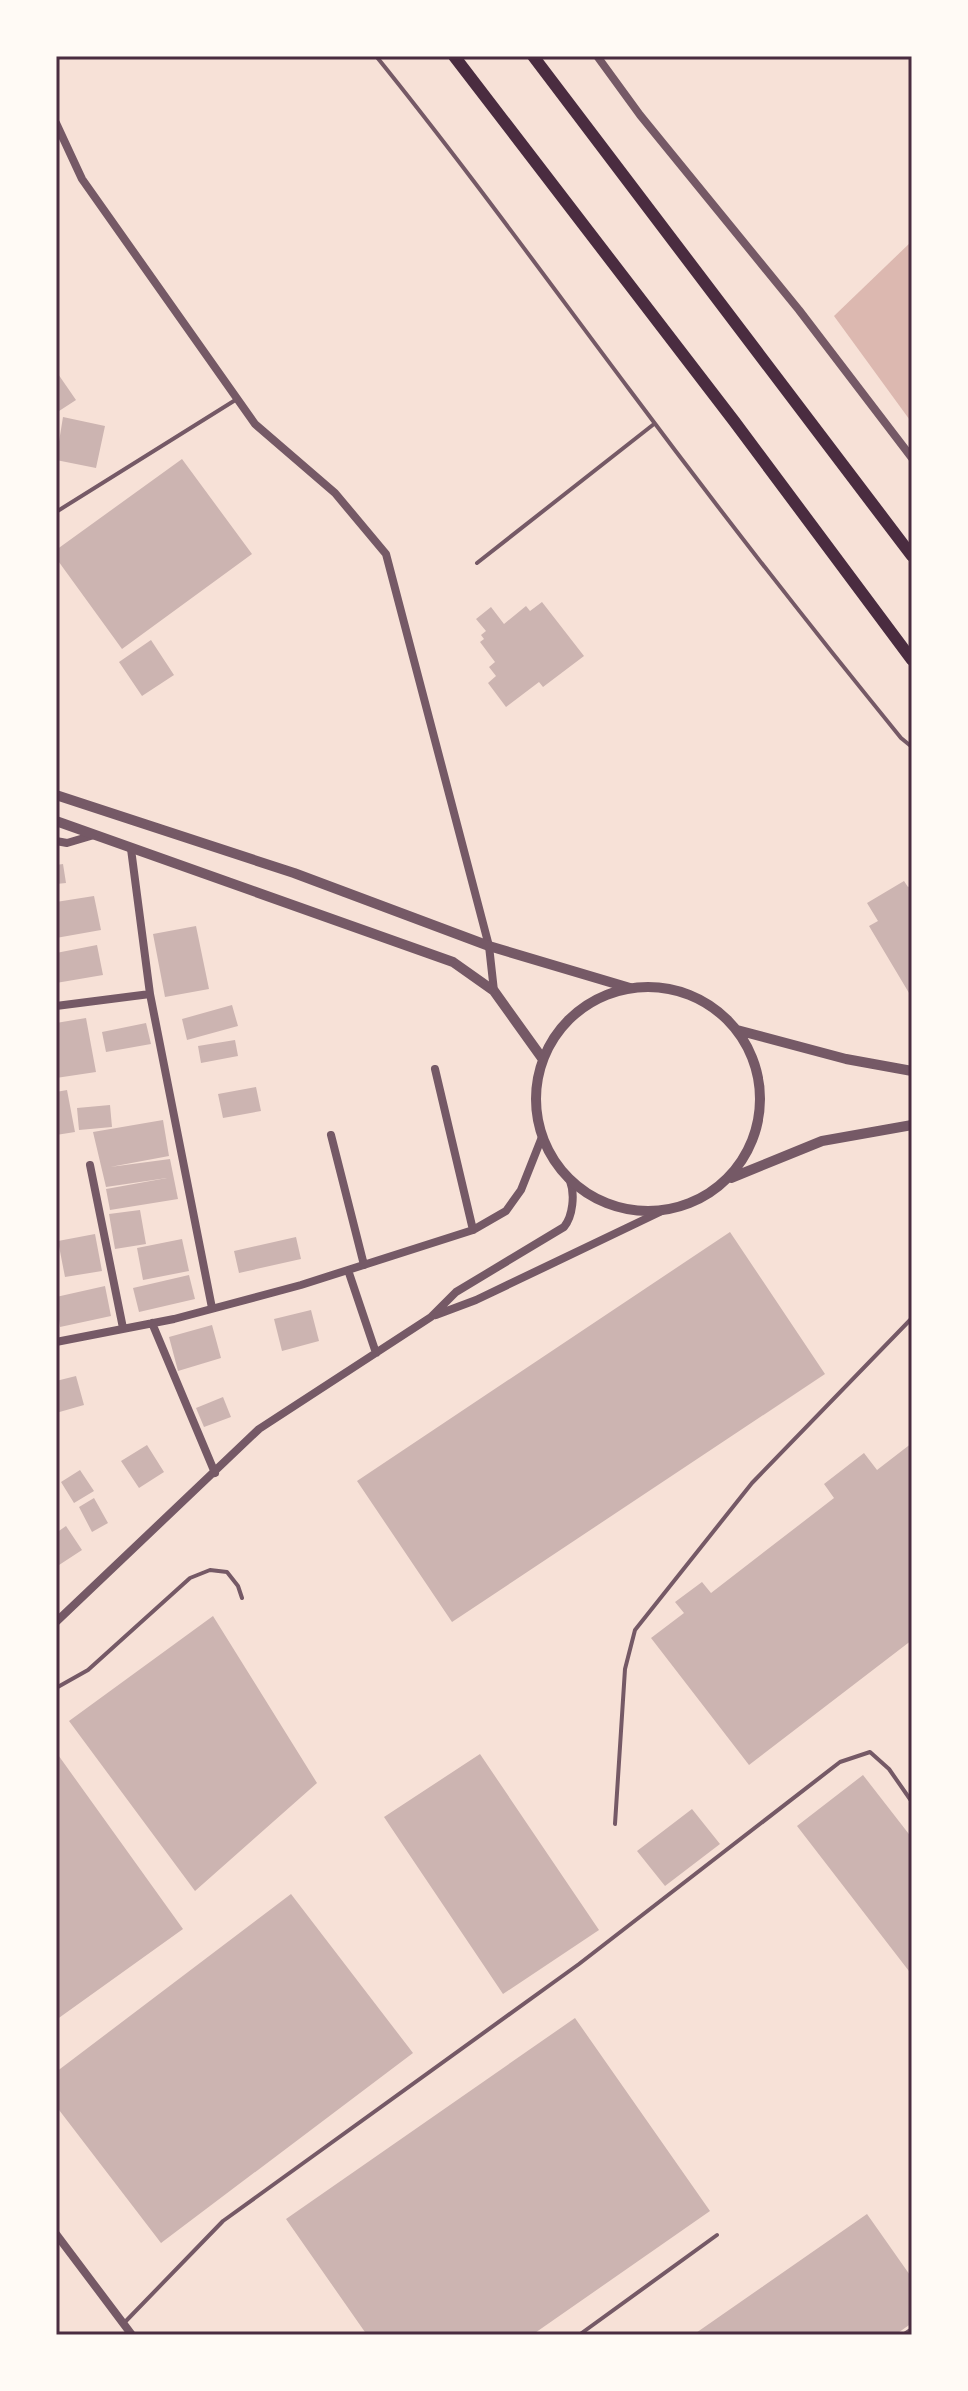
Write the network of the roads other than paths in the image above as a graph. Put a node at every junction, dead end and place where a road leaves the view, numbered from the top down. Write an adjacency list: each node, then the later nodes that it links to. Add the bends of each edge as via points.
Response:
1 (376, 56): 7 (lane)
2 (454, 56): 12 (main road)
3 (533, 56): 10 (main road)
4 (597, 56): 8 (street)
5 (56, 123): 6 (street, via 82,179)
6 (238, 399): 9 (lane); 19 (street, via 255,424 335,493 386,554)
7 (655, 423): 11 (lane); 13 (lane, via 827,647)
8 (912, 458)
9 (56, 512)
10 (912, 556)
11 (477, 563)
12 (912, 660)
13 (912, 747)
14 (56, 795): 19 (street, via 294,873)
15 (56, 821): 16 (street)
16 (95, 834): 17 (street); 18 (street)
17 (56, 841)
18 (131, 849): 21 (street, via 453,962); 22 (street)
19 (489, 946): 20 (street); 21 (street)
20 (631, 988): 24 (street, via 661,987 690,995 716,1009); 25 (street, via 602,996 577,1011)
21 (494, 991): 25 (street)
22 (150, 994): 23 (street); 38 (street)
23 (56, 1006)
24 (737, 1030): 27 (street); 32 (street, via 753,1058 761,1090 759,1122 748,1153)
25 (542, 1058): 30 (street, via 536,1111)
26 (435, 1069): 35 (street)
27 (912, 1071)
28 (912, 1125): 32 (street, via 822,1141)
29 (331, 1135): 36 (street)
30 (542, 1137): 33 (street); 35 (street, via 521,1190 506,1211)
31 (90, 1165): 42 (street)
32 (728, 1179): 34 (street, via 698,1200)
33 (570, 1181): 34 (street, via 597,1200 629,1210); 39 (street, via 571,1212 564,1227 456,1292)
34 (662, 1211): 39 (street)
35 (473, 1230): 36 (street)
36 (364, 1265): 37 (street)
37 (348, 1270): 38 (street); 44 (street)
38 (212, 1308): 41 (street)
39 (431, 1317): 44 (street)
40 (912, 1318): 50 (lane, via 752,1483 635,1630 625,1669)
41 (152, 1323): 42 (street); 45 (street)
42 (123, 1328): 43 (street)
43 (56, 1342)
44 (376, 1353): 45 (street, via 259,1429)
45 (215, 1473): 47 (street)
46 (242, 1598): 48 (lane, via 227,1572 210,1570 190,1578 88,1670)
47 (56, 1622)
48 (56, 1688)
49 (912, 1802): 53 (lane, via 870,1752 840,1762 579,1964 223,2221)
50 (615, 1824)
51 (56, 2234): 53 (street)
52 (717, 2235): 56 (lane)
53 (124, 2324): 55 (street)
54 (912, 2329): 57 (lane)
55 (132, 2335)
56 (579, 2335)
57 (903, 2335)

